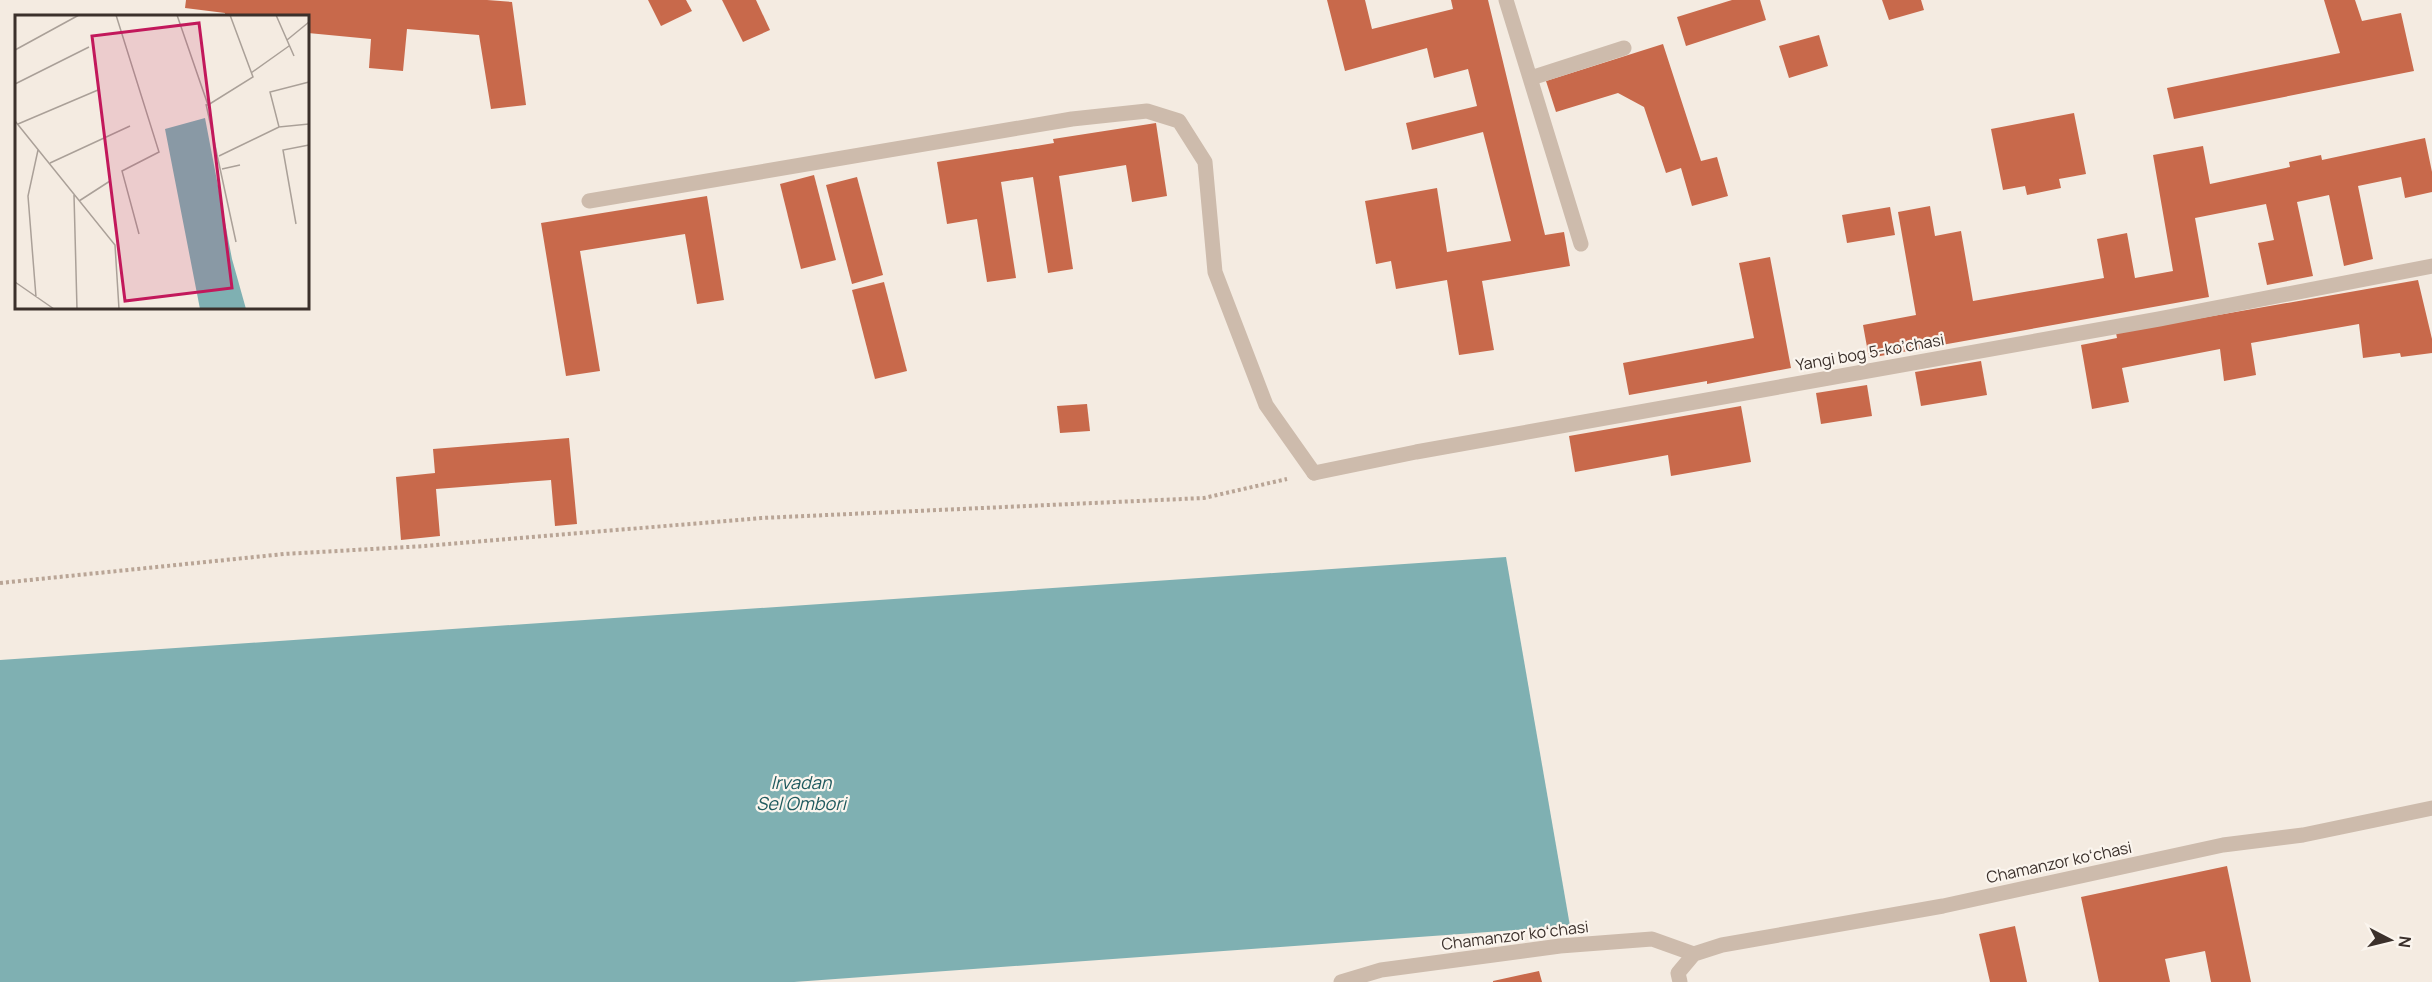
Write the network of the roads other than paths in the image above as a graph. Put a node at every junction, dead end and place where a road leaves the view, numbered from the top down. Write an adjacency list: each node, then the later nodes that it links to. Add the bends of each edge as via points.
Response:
1 (1506, 0): 3 (street)
2 (1623, 48): 3 (street)
3 (1531, 78): 5 (street)
4 (589, 201): 6 (street, Yangi bog 5-koʼchasi, via 1072,119 1147,111 1179,120 1205,162 1215,272 1266,405 1314,473)
5 (1581, 244)
6 (2432, 266)
7 (2432, 808): 8 (street, Chamanzor koʻchasi, via 2303,835 2223,845 1943,906 1722,945)
8 (1694, 954): 9 (street, Chamanzor koʻchasi, via 1652,939 1560,946 1382,970); 10 (street, via 1678,973)
9 (1341, 982)
10 (1680, 982)

